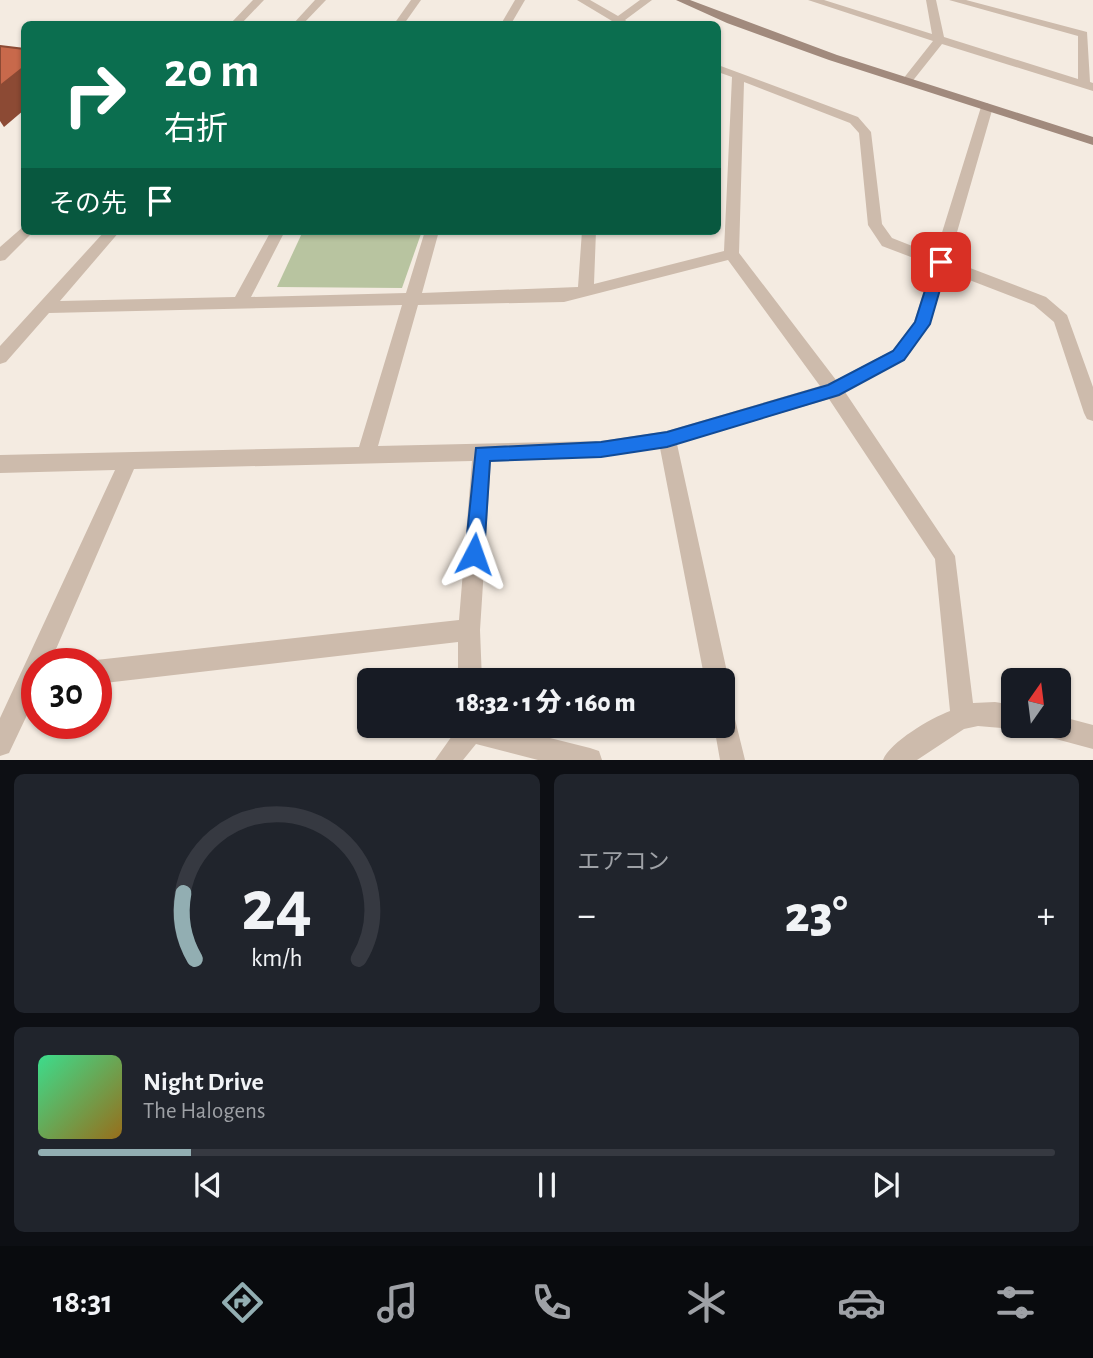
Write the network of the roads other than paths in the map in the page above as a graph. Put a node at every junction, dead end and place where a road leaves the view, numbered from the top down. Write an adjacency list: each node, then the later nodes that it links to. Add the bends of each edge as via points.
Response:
1 (260, 0): 11 (street)
2 (321, 0): 12 (street)
3 (416, 0): 13 (street)
4 (520, 0): 14 (street)
5 (582, 0): 15 (street)
6 (647, 0): 16 (street)
7 (681, 0): 20 (street, via 743,27)
8 (813, 0): 17 (street)
9 (931, 0): 17 (street)
10 (954, 0): 21 (street, via 1083,34)
11 (238, 21)
12 (301, 21)
13 (401, 21)
14 (508, 21)
15 (616, 21)
16 (621, 21)
17 (939, 40): 20 (street); 21 (street)
18 (721, 70): 19 (street)
19 (738, 78): 29 (street); 31 (street, via 854,120 865,132 875,225 887,242)
20 (907, 80): 22 (street)
21 (1088, 85)
22 (987, 107): 23 (street); 31 (street)
23 (1093, 141)
24 (21, 235): 30 (street)
25 (110, 235): 35 (street)
26 (276, 235): 34 (street)
27 (431, 235): 33 (street)
28 (589, 235): 32 (street)
29 (731, 254): 32 (street); 37 (street)
30 (0, 256)
31 (941, 262): 37 (street, via 922,324 899,355); 38 (street, via 1040,301 1061,319)
32 (586, 292): 33 (street)
33 (413, 299): 34 (street); 40 (street)
34 (240, 302): 35 (street)
35 (47, 307): 36 (street)
36 (0, 357)
37 (833, 390): 39 (street); 51 (street, via 945,556)
38 (1093, 413)
39 (667, 439): 41 (street, via 601,449); 47 (street)
40 (366, 454): 41 (street); 42 (street)
41 (482, 454): 44 (street)
42 (128, 461): 43 (street); 45 (street)
43 (0, 464)
44 (469, 630): 46 (street); 48 (street)
45 (46, 648)
46 (470, 668)
47 (714, 668)
48 (112, 670)
49 (21, 702): 57 (street)
50 (1001, 713): 51 (street)
51 (962, 715): 61 (street)
52 (1071, 731): 53 (street)
53 (1093, 737)
54 (464, 738): 58 (street)
55 (508, 738): 59 (street)
56 (729, 738): 60 (street)
57 (0, 744)
58 (447, 760)
59 (590, 760)
60 (733, 760)
61 (895, 760)

